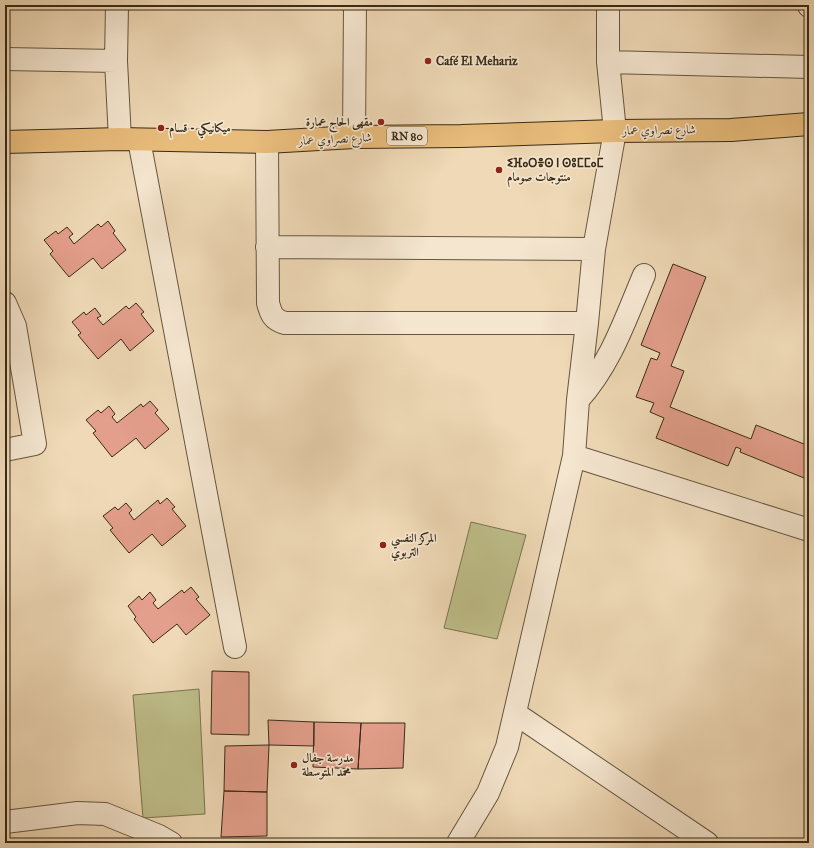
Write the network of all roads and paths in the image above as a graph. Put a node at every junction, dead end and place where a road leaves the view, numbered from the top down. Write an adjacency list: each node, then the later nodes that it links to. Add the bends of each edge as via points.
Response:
1 (117, 5): 5 (street)
2 (355, 5): 10 (street)
3 (608, 5): 6 (street)
4 (5, 59): 5 (street)
5 (116, 61): 11 (street)
6 (608, 62): 7 (street); 9 (street)
7 (809, 67)
8 (809, 124): 9 (main road, شارع نصراوي عمار / RN 80, via 731,130)
9 (616, 131): 10 (main road, شارع نصراوي عمار / RN 80); 15 (street)
10 (354, 137): 13 (main road, شارع نصراوي عمار / RN 80)
11 (129, 140): 12 (main road, شارع نصراوي عمار / RN 80); 13 (main road, شارع نصراوي عمار / RN 80); 23 (street)
12 (5, 142)
13 (267, 142): 14 (street)
14 (267, 247): 15 (street); 18 (street, via 268,302 274,318 285,323)
15 (594, 249): 18 (street)
16 (644, 275): 19 (street, via 614,348 592,385)
17 (5, 303): 20 (street, via 15,326 35,444)
18 (587, 323): 19 (street)
19 (578, 400): 21 (street)
20 (5, 450)
21 (574, 456): 22 (street); 24 (street, via 533,629)
22 (809, 530)
23 (235, 647)
24 (516, 714): 27 (street, via 507,747 488,793); 28 (street)
25 (5, 822): 26 (street, via 78,813 105,814)
26 (171, 843)
27 (458, 843)
28 (707, 843)

